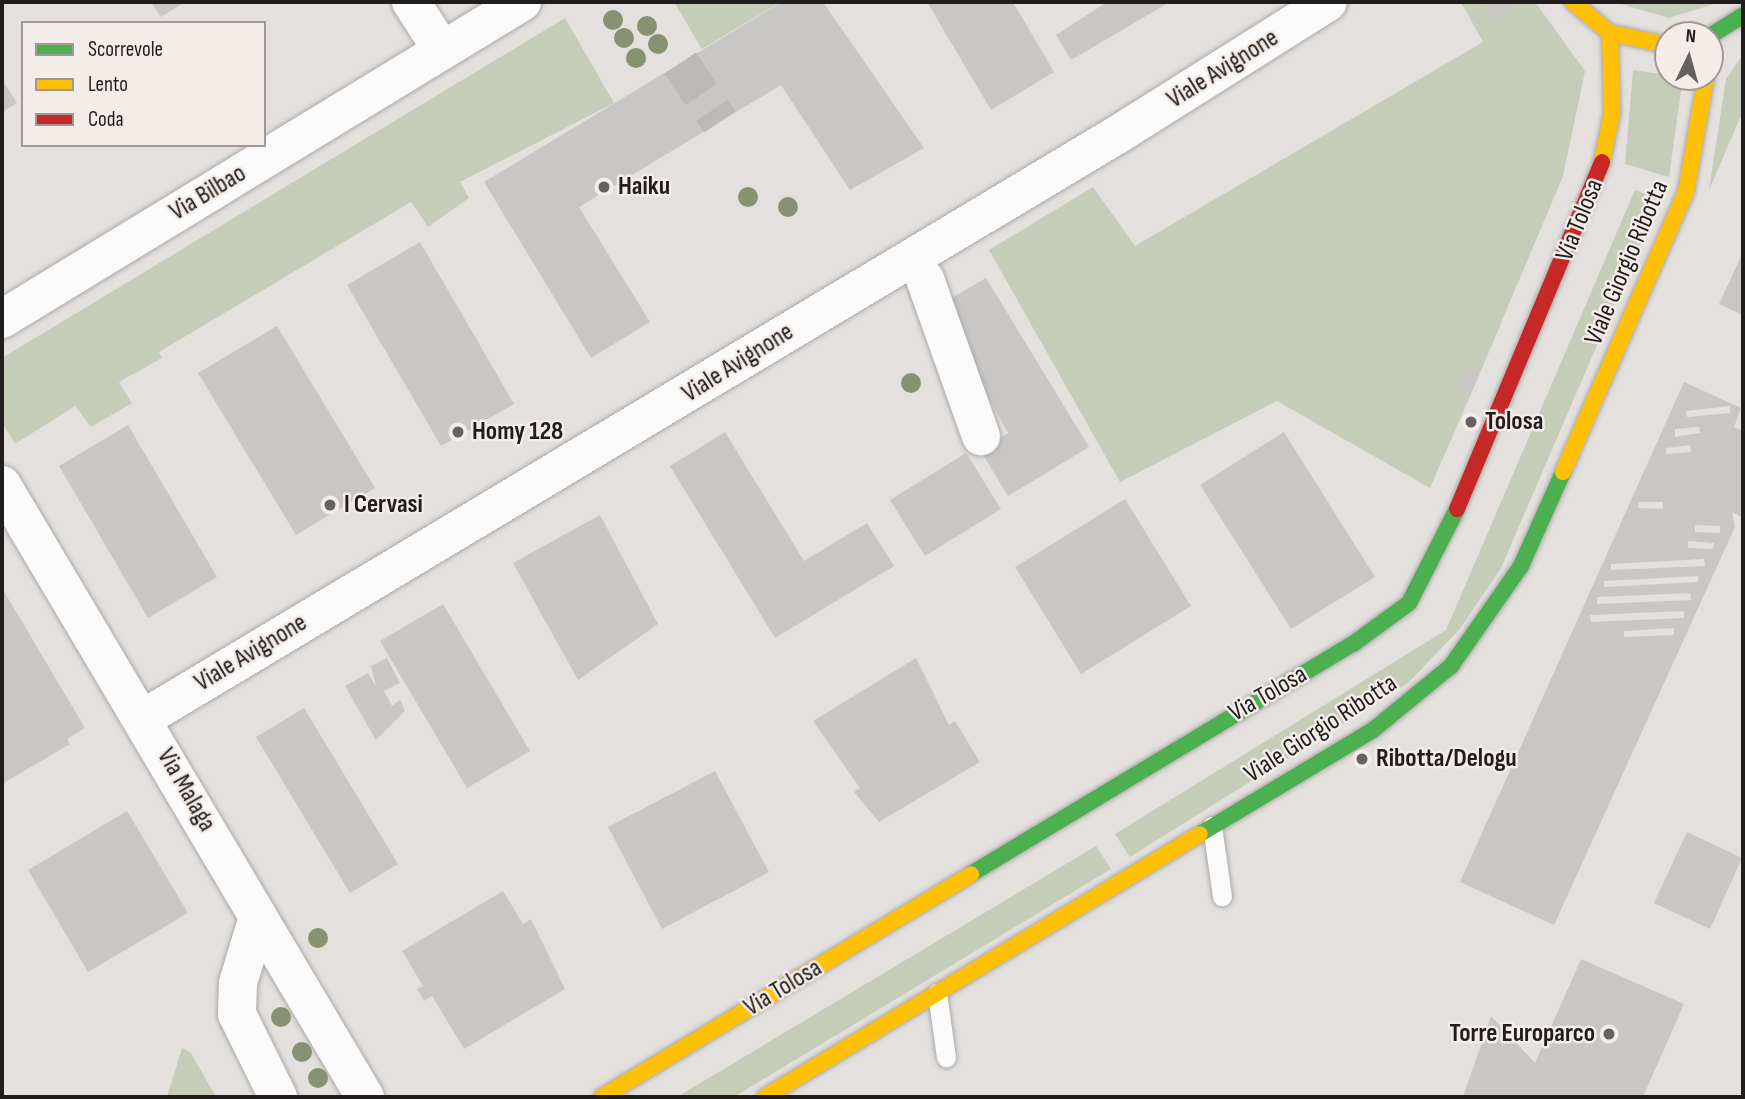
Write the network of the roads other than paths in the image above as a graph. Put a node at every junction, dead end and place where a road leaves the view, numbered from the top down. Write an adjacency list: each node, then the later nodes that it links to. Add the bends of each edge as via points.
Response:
1 (411, 2): 9 (street)
2 (522, 2): 9 (street, Via Bilbao)
3 (1328, 2): 15 (street, Viale Avignone, via 1117,135)
4 (1573, 2): 7 (street)
5 (1743, 15): 6 (street)
6 (1724, 30)
7 (1610, 33): 8 (street); 23 (street, Via Tolosa, via 1612,113 1597,186 1435,561 1409,603 1353,643)
8 (1654, 42)
9 (442, 50): 12 (street, Via Bilbao)
10 (1703, 91): 16 (street, Viale Giorgio Ribotta, via 1679,208 1521,566 1496,609 1451,666 1389,720)
11 (925, 279): 13 (street)
12 (2, 319)
13 (981, 436)
14 (2, 485): 15 (street, Via Malaga)
15 (144, 718): 18 (street, Via Malaga)
16 (1213, 826): 17 (lane); 19 (street, Viale Giorgio Ribotta)
17 (1222, 896)
18 (258, 917): 21 (street, via 238,983 237,1014); 22 (street, Via Malaga)
19 (937, 993): 20 (lane); 24 (street, Viale Giorgio Ribotta)
20 (946, 1057)
21 (278, 1097)
22 (365, 1097)
23 (601, 1097)
24 (765, 1097)

